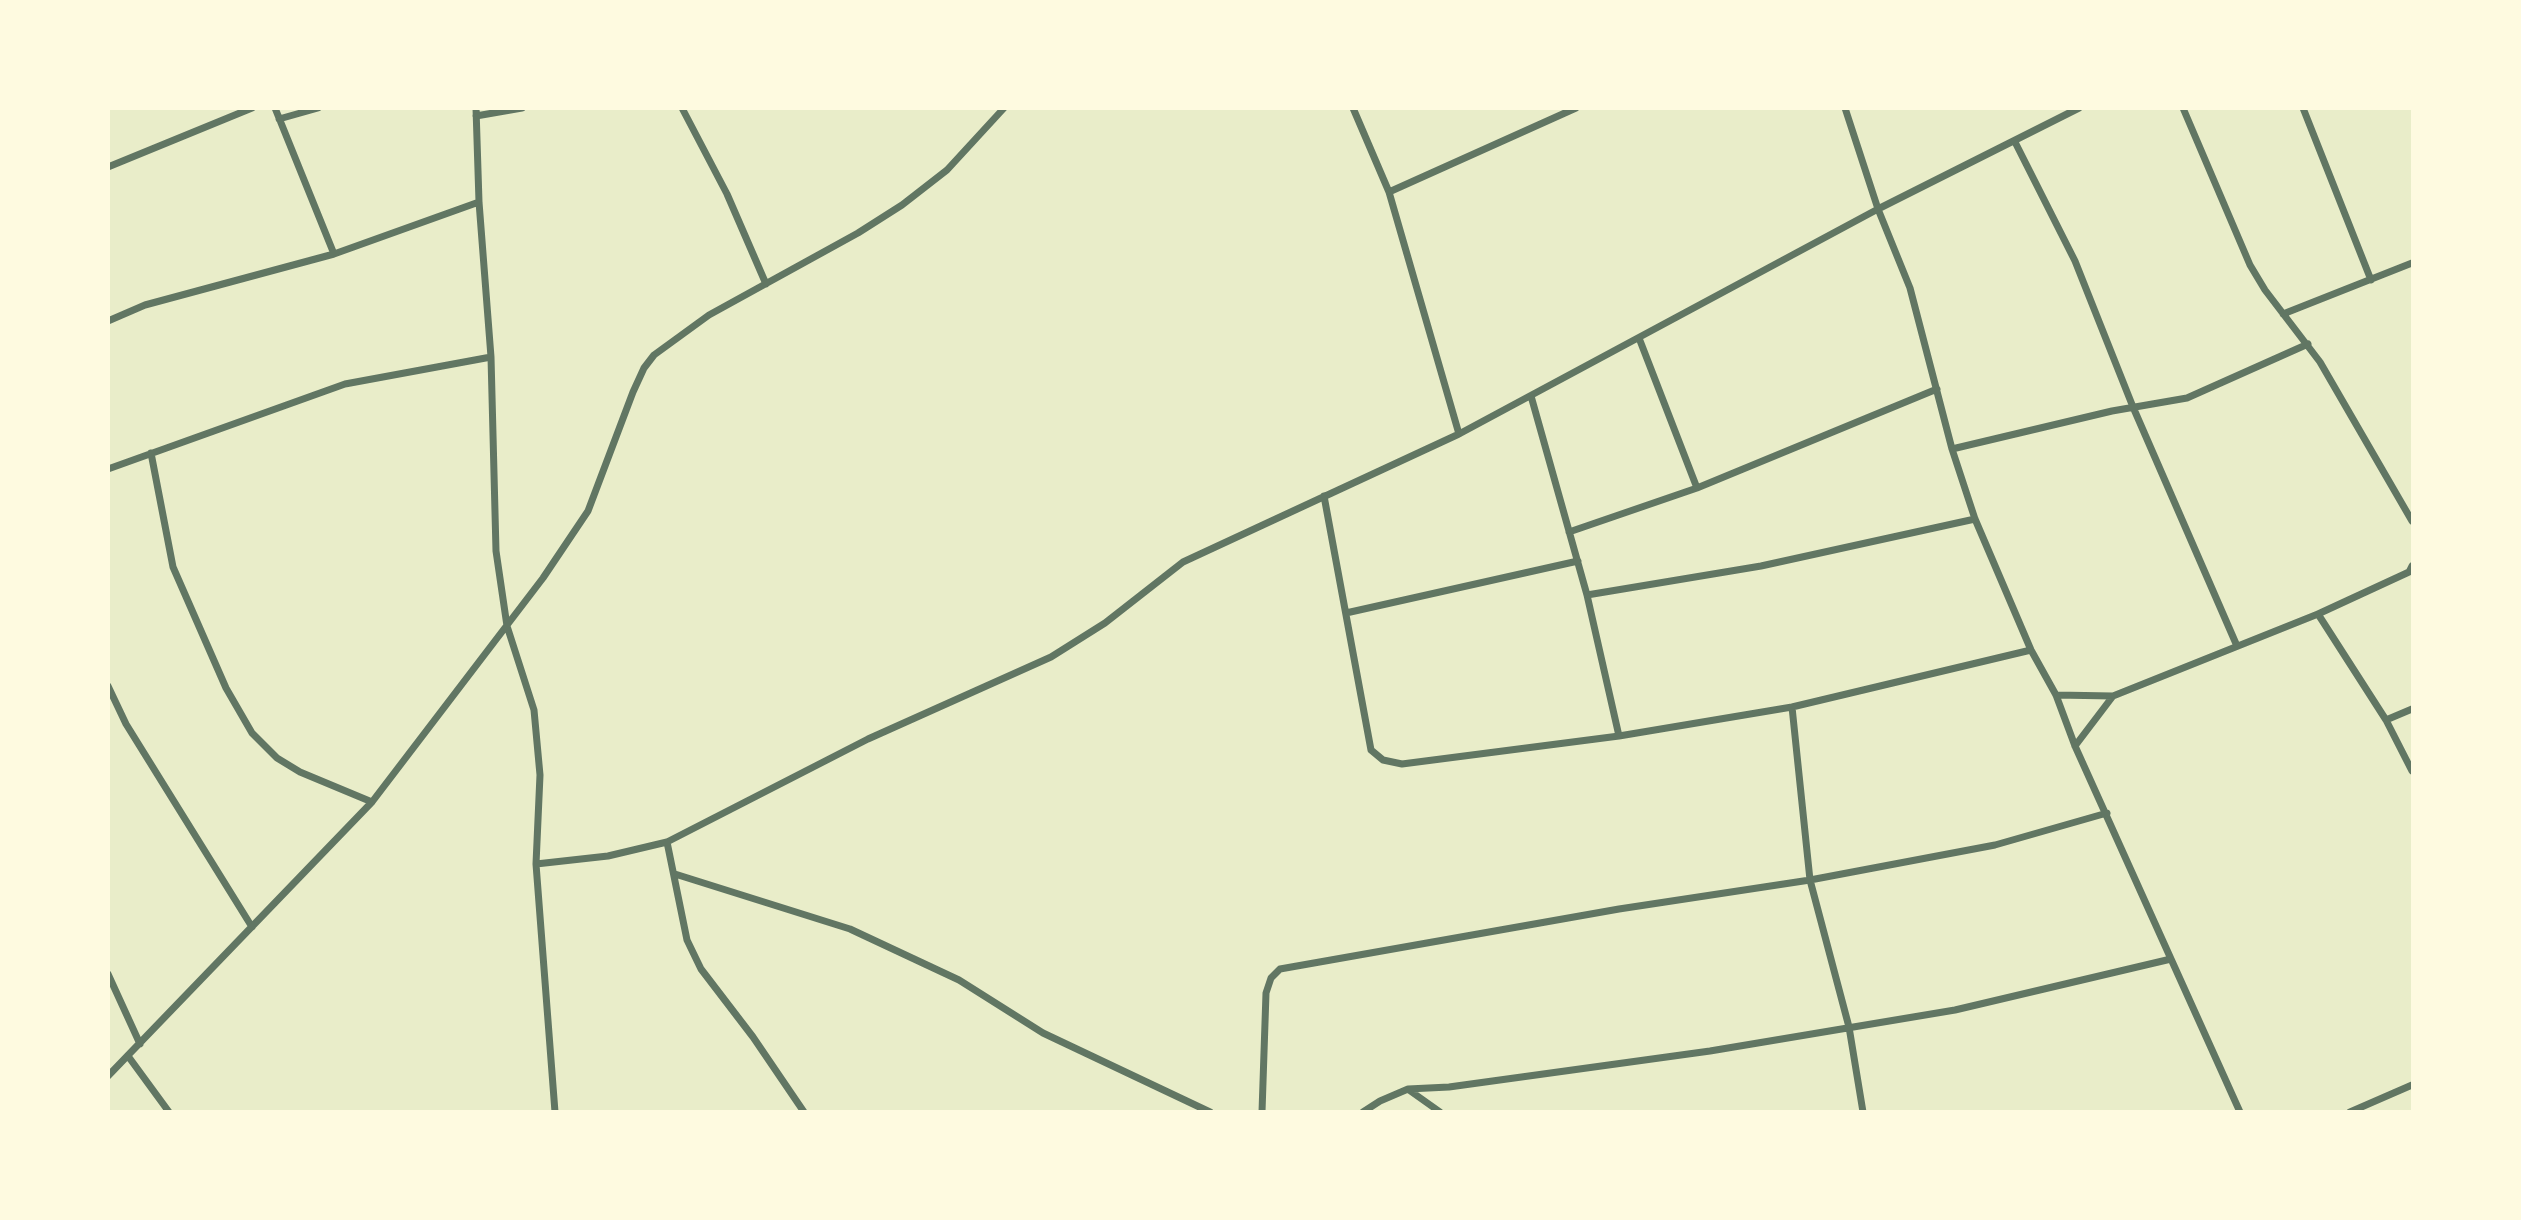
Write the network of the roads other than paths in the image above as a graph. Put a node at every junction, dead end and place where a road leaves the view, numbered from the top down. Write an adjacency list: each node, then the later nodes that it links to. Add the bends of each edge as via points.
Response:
1 (252, 108): 16 (street)
2 (275, 108): 14 (street)
3 (318, 108): 14 (street)
4 (522, 108): 13 (street)
5 (682, 108): 23 (street, via 727,194)
6 (1004, 108): 23 (street, via 947,170 902,205)
7 (1353, 108): 17 (street)
8 (1576, 108): 17 (street)
9 (1845, 108): 19 (street)
10 (2079, 108): 15 (street)
11 (2183, 108): 24 (street, via 2250,265)
12 (2303, 108): 22 (street)
13 (476, 112): 18 (street)
14 (279, 119): 20 (street)
15 (2015, 142): 19 (street); 31 (street, via 2075,261)
16 (108, 167)
17 (1389, 192): 32 (street)
18 (479, 202): 20 (street); 28 (street)
19 (1878, 209): 26 (street); 29 (street, via 1910,288)
20 (334, 254): 25 (street, via 145,305)
21 (2413, 263): 22 (street)
22 (2371, 280): 24 (street)
23 (766, 284): 46 (street, via 709,315 654,355 644,368 588,510)
24 (2283, 314): 27 (street)
25 (108, 321)
26 (1639, 338): 30 (street); 36 (street)
27 (2308, 344): 31 (street, via 2187,398); 39 (street)
28 (491, 357): 34 (street, via 345,384); 46 (street, via 496,551)
29 (1937, 389): 33 (street); 36 (street)
30 (1531, 396): 32 (street); 40 (street)
31 (2133, 407): 33 (street); 47 (street)
32 (1459, 434): 37 (street)
33 (1952, 449): 38 (street)
34 (152, 453): 35 (street); 58 (street, via 173,567 226,688 252,733 277,758 300,772)
35 (108, 469)
36 (1697, 488): 40 (street)
37 (1324, 496): 44 (street); 60 (street, via 1183,562 1105,623 1051,657 868,739)
38 (1975, 519): 43 (street, via 1762,566); 48 (street)
39 (2413, 522)
40 (1569, 532): 41 (street)
41 (1578, 561): 43 (street); 44 (street)
42 (2413, 566): 45 (street, via 2409,572)
43 (1587, 595): 55 (street)
44 (1346, 613): 55 (street, via 1371,750 1383,761 1402,764)
45 (2318, 614): 47 (street); 54 (street)
46 (507, 626): 58 (street); 61 (street, via 534,710 540,775)
47 (2237, 646): 51 (street)
48 (2031, 650): 50 (street); 52 (street)
49 (108, 686): 64 (street, via 126,724)
50 (2056, 695): 51 (street); 56 (street)
51 (2113, 696): 56 (street)
52 (1792, 707): 55 (street); 63 (street)
53 (2413, 709): 54 (street)
54 (2386, 720): 57 (street)
55 (1619, 736)
56 (2075, 746): 59 (street)
57 (2413, 771)
58 (372, 802): 64 (street)
59 (2107, 813): 63 (street, via 1995,845); 65 (street)
60 (667, 842): 61 (street, via 608,856); 62 (street)
61 (536, 864): 74 (street)
62 (675, 874): 75 (street, via 687,940 701,969); 76 (street, via 850,929 959,980 1043,1033)
63 (1810, 880): 67 (street); 77 (street, via 1280,969 1266,993)
64 (252, 927): 68 (street)
65 (2171, 959): 67 (street, via 1955,1010); 81 (street)
66 (108, 974): 68 (street)
67 (1849, 1027): 72 (street, via 1697,1053); 80 (street)
68 (140, 1044): 69 (street)
69 (128, 1056): 70 (street); 73 (street)
70 (108, 1076)
71 (2413, 1085): 82 (street)
72 (1408, 1089): 78 (street); 79 (street)
73 (169, 1111)
74 (555, 1111)
75 (804, 1111)
76 (1210, 1111)
77 (1262, 1111)
78 (1363, 1111)
79 (1440, 1111)
80 (1863, 1111)
81 (2240, 1111)
82 (2350, 1111)

